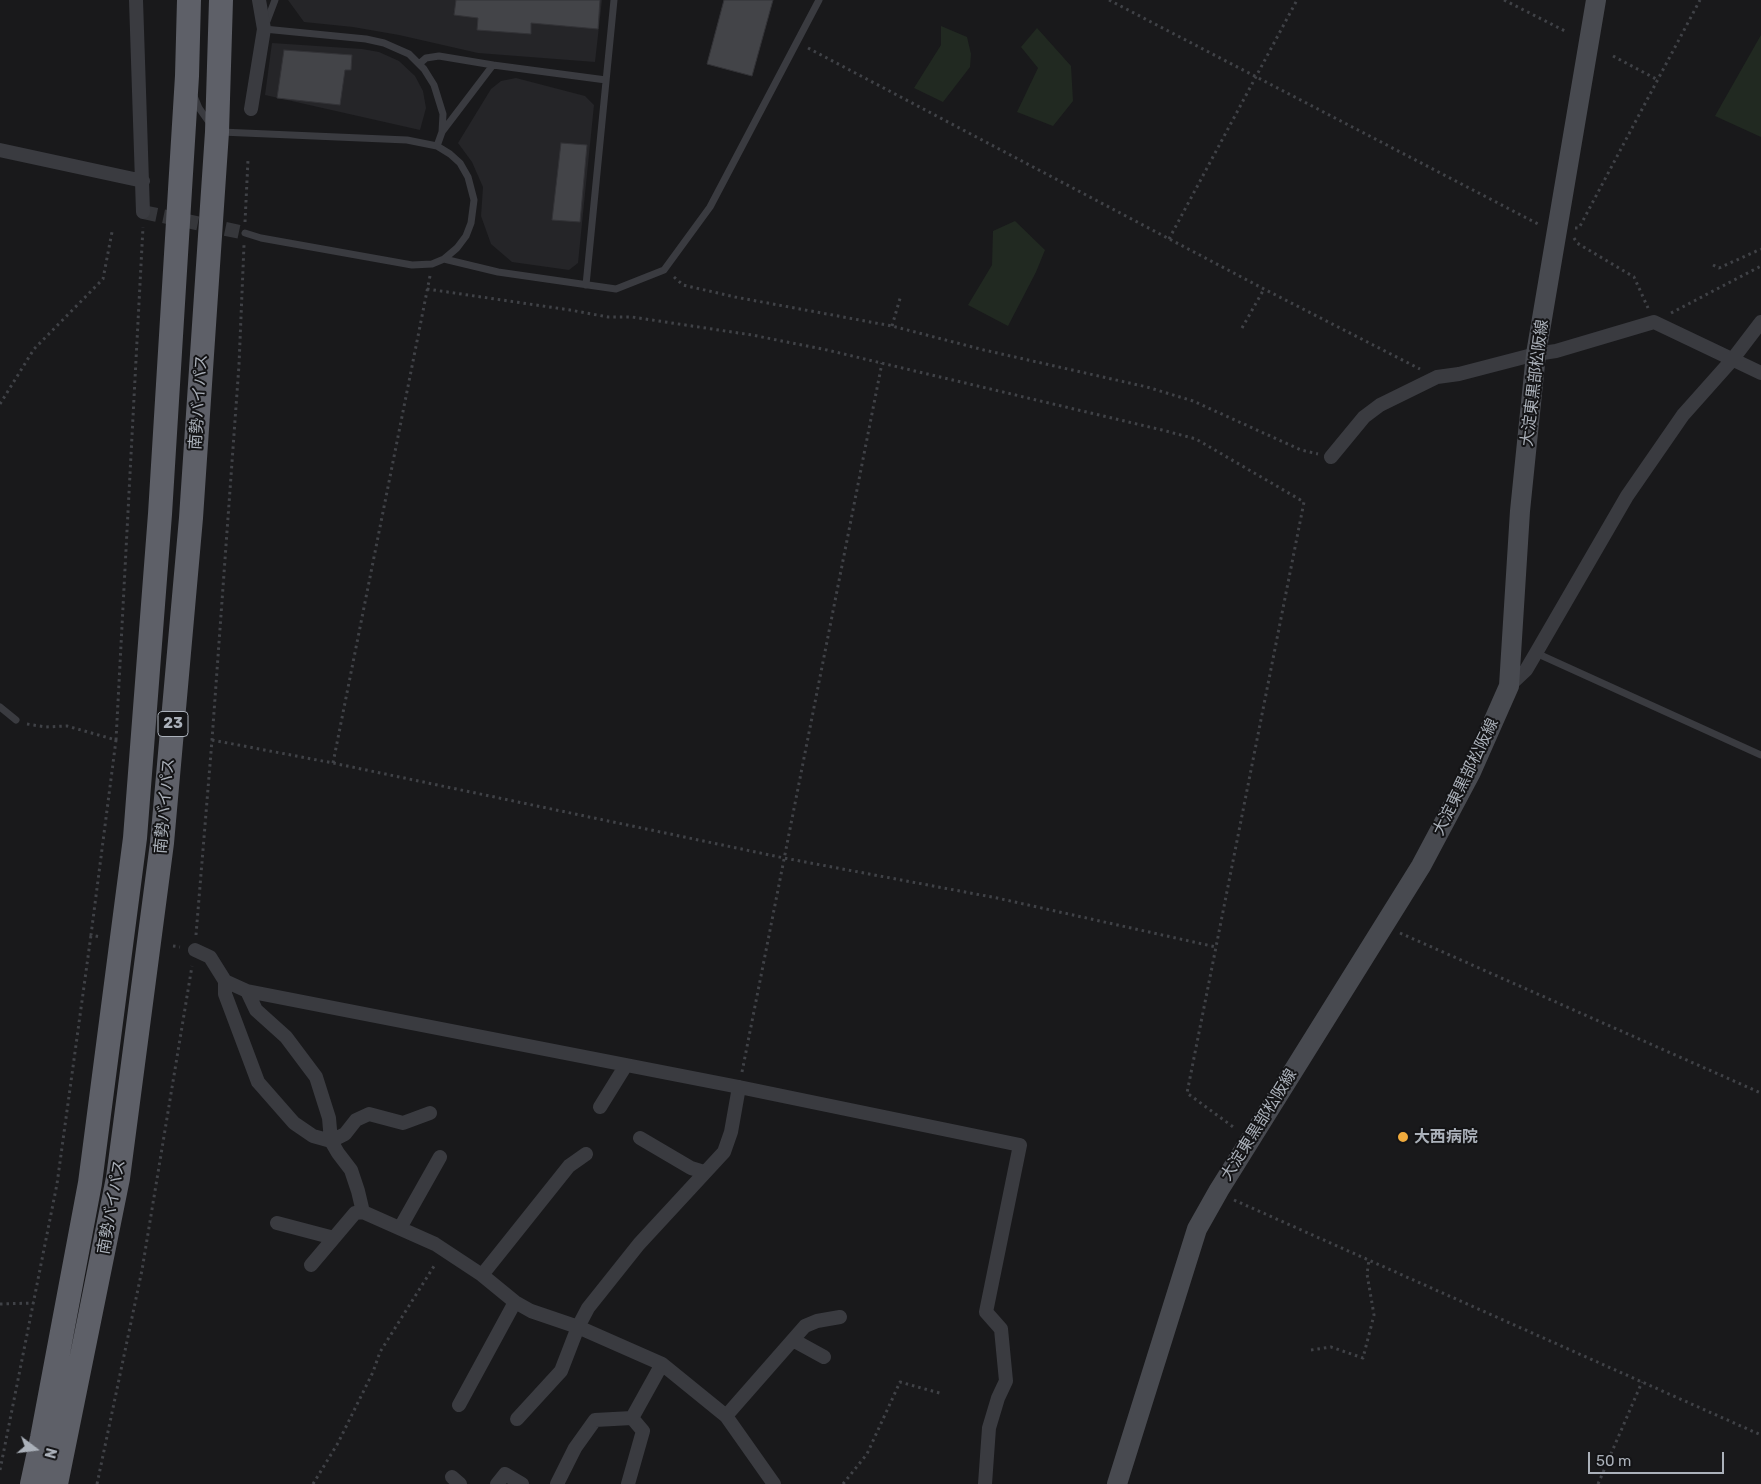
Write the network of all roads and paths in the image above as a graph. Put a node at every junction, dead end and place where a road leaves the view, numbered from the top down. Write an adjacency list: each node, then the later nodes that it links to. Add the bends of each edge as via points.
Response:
1 (136, 0): 29 (street)
2 (189, 0): 19 (highway, 南勢バイパス / 23)
3 (221, 0): 24 (highway, 南勢バイパス / 23)
4 (259, 0): 13 (street)
5 (275, 0): 13 (lane)
6 (614, 0): 21 (lane)
7 (819, 0): 15 (lane)
8 (1109, 0): 20 (path)
9 (1297, 0): 20 (path)
10 (1504, 0): 14 (path)
11 (1596, 0): 31 (main road, 大淀東黒部松阪線)
12 (1700, 0): 22 (path)
13 (264, 29): 17 (lane, via 384,43 409,54); 23 (street)
14 (1567, 32)
15 (796, 41): 34 (path); 40 (lane, via 710,207)
16 (1613, 56): 22 (path)
17 (418, 64): 18 (lane, via 426,58 439,56); 25 (lane, via 434,85 440,102)
18 (493, 65): 21 (lane); 25 (lane)
19 (188, 76): 24 (lane, via 199,108); 109 (highway, 南勢バイパス / 23, via 135,838 90,1182)
20 (1256, 76): 31 (path, via 1540,225); 34 (path)
21 (606, 80): 41 (lane)
22 (1658, 80): 31 (path, via 1579,228)
23 (251, 109)
24 (217, 132): 26 (lane, via 407,140); 110 (highway, 南勢バイパス / 23, via 191,518 162,843 118,1178)
25 (442, 132): 26 (lane)
26 (437, 146): 36 (lane, via 460,163 474,200 466,236)
27 (0, 150): 29 (street)
28 (248, 160): 33 (path)
29 (143, 181): 30 (street)
30 (143, 212): 60 (path)
31 (1562, 230): 45 (path, via 1577,243 1634,277); 49 (main road, 大淀東黒部松阪線)
32 (112, 232): 54 (path, via 103,279 34,349)
33 (245, 233): 37 (lane, via 412,265); 61 (path, via 239,365)
34 (1169, 239): 43 (path)
35 (1761, 249): 38 (path, via 1719,268)
36 (444, 259): 37 (lane); 41 (lane, via 498,272)
37 (432, 264): 42 (path)
38 (1713, 265)
39 (1761, 266): 45 (path)
40 (664, 270): 41 (lane, via 616,289); 47 (path, via 683,285)
41 (586, 285)
42 (427, 289): 51 (path, via 752,335); 63 (path)
43 (1264, 289): 48 (path); 53 (path)
44 (901, 295): 47 (path)
45 (1654, 322): 49 (street); 50 (street)
46 (1761, 322): 50 (street)
47 (892, 326): 55 (path, via 1147,387 1193,401 1301,450)
48 (1242, 328)
49 (1536, 354): 53 (street); 57 (main road, 大淀東黒部松阪線, via 1520,511)
50 (1732, 360): 52 (street); 56 (street, via 1683,415 1627,496)
51 (882, 363): 64 (path); 68 (path, via 1196,439 1304,502)
52 (1761, 373)
53 (1437, 377): 55 (street, via 1380,404)
54 (0, 404)
55 (1331, 457)
56 (1536, 653): 57 (street, via 1526,670); 62 (lane)
57 (1509, 686): 65 (main road, 大淀東黒部松阪線, via 1471,772 1421,866)
58 (0, 707): 59 (lane)
59 (16, 720): 60 (path, via 32,726 67,726)
60 (116, 740): 66 (path)
61 (212, 740): 63 (path); 69 (path)
62 (1761, 755)
63 (333, 763): 64 (path)
64 (784, 858): 68 (path, via 997,898); 73 (path)
65 (1384, 926): 74 (path); 78 (main road, 大淀東黒部松阪線)
66 (91, 935): 67 (path); 93 (path, via 57,1184)
67 (104, 937)
68 (1216, 947): 78 (path, via 1187,1093)
69 (195, 950): 70 (street, via 210,957); 111 (path, via 142,1270)
70 (225, 981): 71 (street); 79 (street, via 225,994 258,1082 294,1123 313,1136)
71 (247, 991): 72 (street); 79 (street, via 256,1010 286,1037 316,1077 329,1118)
72 (626, 1065): 73 (street); 75 (street)
73 (739, 1087): 82 (street, via 724,1152); 119 (street, via 1020,1145 986,1312 1001,1329 1006,1381 989,1428)
74 (1761, 1093)
75 (600, 1107)
76 (430, 1113): 79 (street, via 403,1123 369,1114 356,1120 345,1134)
77 (640, 1138): 82 (street, via 691,1168)
78 (1250, 1140): 83 (main road, 大淀東黒部松阪線)
79 (331, 1141): 84 (street, via 351,1170)
80 (586, 1154): 91 (street, via 569,1166)
81 (440, 1158): 86 (street)
82 (704, 1172): 96 (street, via 639,1244 588,1308)
83 (1219, 1190): 89 (path, via 1230,1198); 120 (main road, 大淀東黒部松阪線, via 1197,1229)
84 (363, 1212): 86 (street); 87 (street, via 355,1213)
85 (277, 1223): 87 (street)
86 (400, 1228): 88 (street)
87 (334, 1238): 90 (street)
88 (444, 1250): 91 (street); 112 (path, via 380,1352 338,1443)
89 (1369, 1260): 98 (path, via 1367,1274 1374,1315 1363,1358 1331,1347); 101 (path)
90 (311, 1265)
91 (482, 1275): 92 (street)
92 (515, 1302): 96 (street); 103 (street)
93 (34, 1303): 94 (path); 108 (path)
94 (0, 1304)
95 (840, 1317): 97 (street, via 817,1320 805,1326)
96 (578, 1327): 100 (street); 106 (street, via 561,1371)
97 (793, 1340): 99 (street); 104 (street)
98 (1311, 1350)
99 (824, 1357)
100 (662, 1364): 104 (street); 105 (street)
101 (1642, 1382): 107 (path); 121 (path)
102 (943, 1394): 118 (path, via 900,1382 867,1454)
103 (459, 1405)
104 (726, 1416): 117 (street)
105 (632, 1418): 115 (street, via 595,1420 575,1448); 116 (street, via 643,1431)
106 (517, 1419)
107 (1761, 1435)
108 (0, 1470)
109 (32, 1484)
110 (56, 1484)
111 (97, 1484)
112 (313, 1484)
113 (497, 1484): 114 (street, via 505,1474)
114 (522, 1484)
115 (557, 1484)
116 (628, 1484)
117 (774, 1484)
118 (843, 1484)
119 (985, 1484)
120 (1117, 1484)
121 (1598, 1484)

